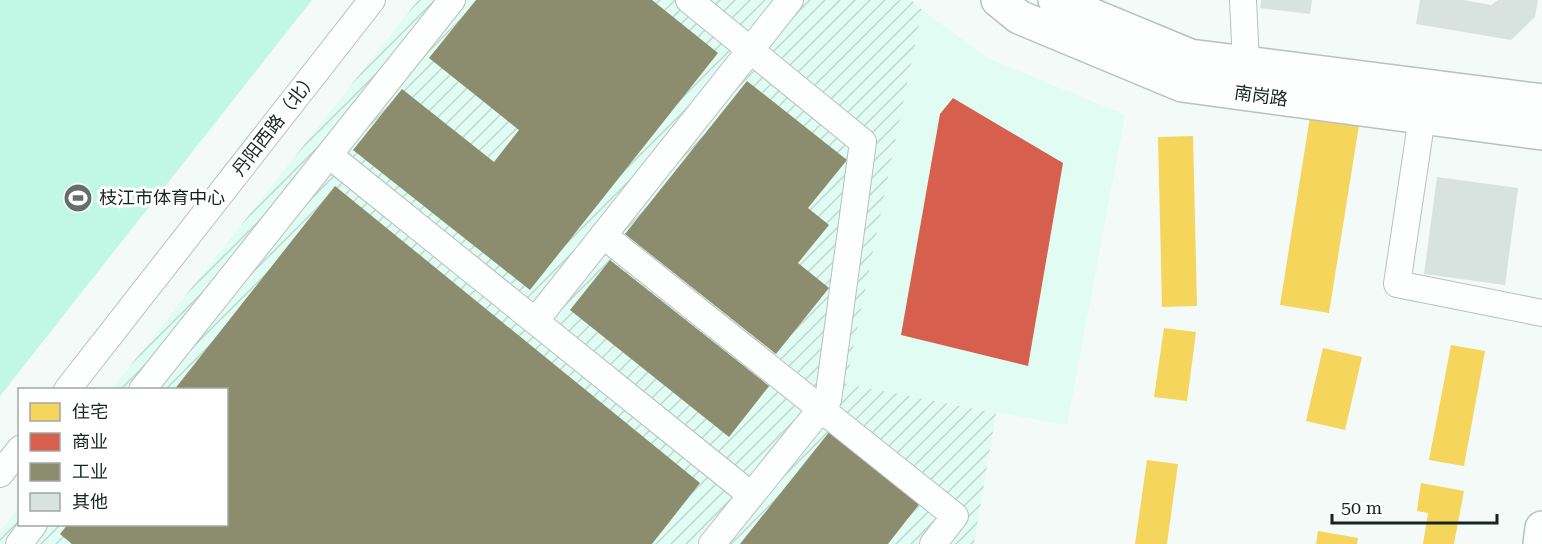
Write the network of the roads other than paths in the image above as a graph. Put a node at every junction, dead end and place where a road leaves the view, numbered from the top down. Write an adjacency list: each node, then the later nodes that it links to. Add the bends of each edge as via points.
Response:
1 (372, 0): 17 (street, 丹阳西路（北）)
2 (452, 0): 13 (street)
3 (689, 0): 8 (street)
4 (790, 0): 8 (street)
5 (998, 0): 11 (main road, 南岗路, via 1019,17 1182,85)
6 (1055, 0): 9 (main road, 南岗路, via 1190,56)
7 (1243, 0): 9 (street)
8 (750, 50): 14 (street); 19 (street, via 863,142 828,400)
9 (1246, 64): 10 (main road, 南岗路)
10 (1542, 101)
11 (1422, 117): 12 (main road, 南岗路); 15 (street, via 1397,284)
12 (1542, 133)
13 (328, 155): 16 (street); 18 (street)
14 (603, 234): 16 (street); 19 (street)
15 (1542, 313)
16 (536, 320): 22 (street)
17 (68, 388)
18 (144, 388)
19 (821, 409): 22 (street); 27 (street, via 955,516)
20 (18, 452): 21 (street)
21 (0, 474)
22 (751, 495): 26 (street)
23 (33, 526): 25 (street)
24 (1542, 528): 28 (main road)
25 (19, 544)
26 (712, 544)
27 (933, 544)
28 (1540, 544)

